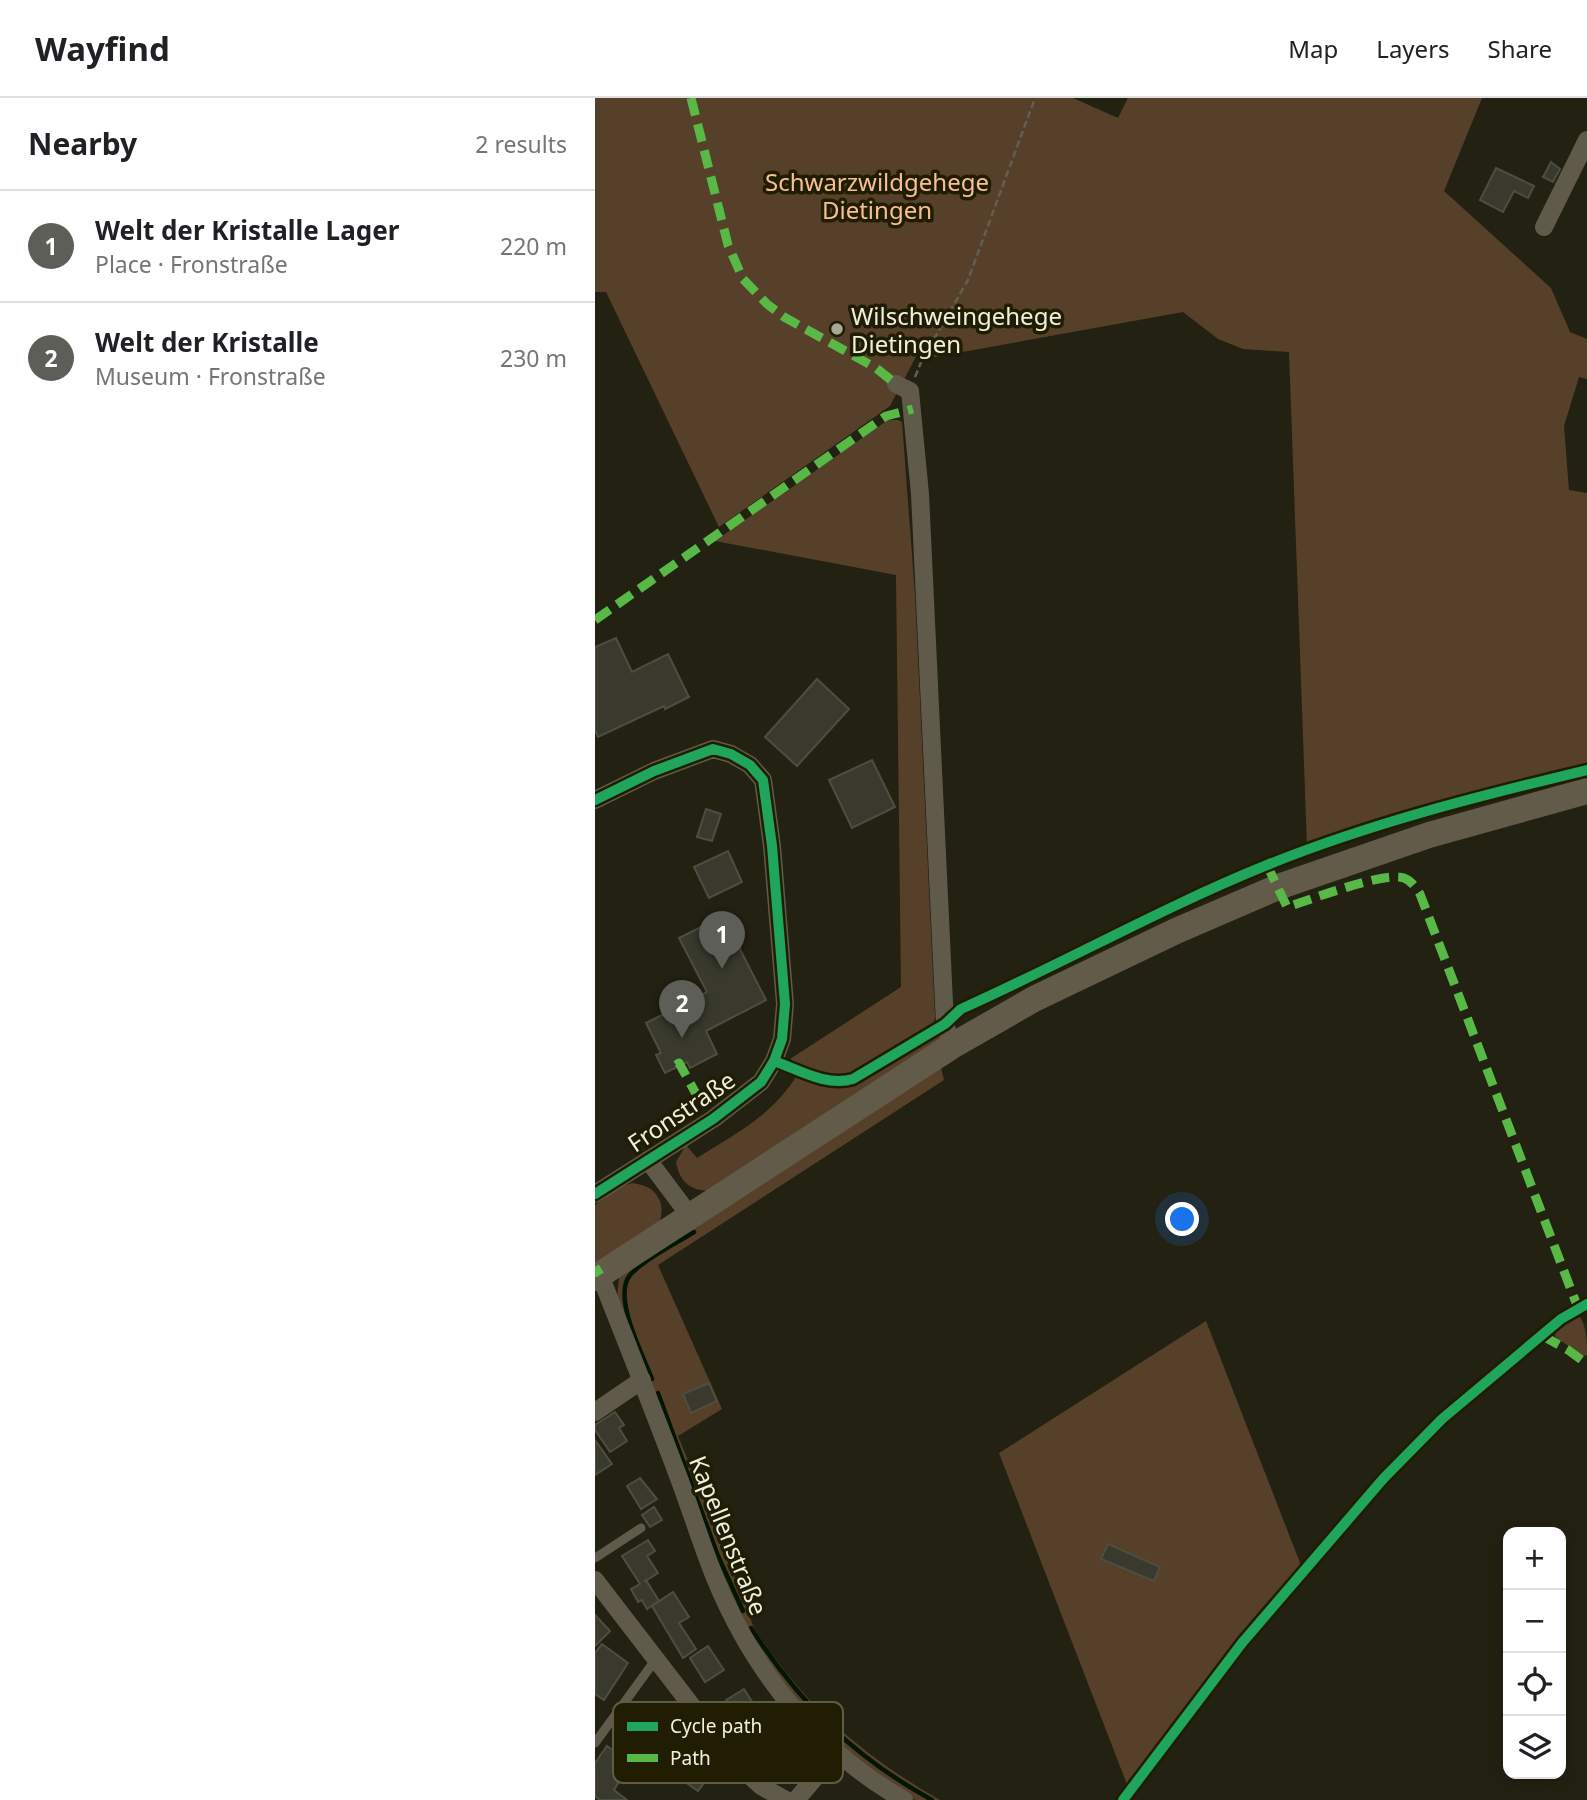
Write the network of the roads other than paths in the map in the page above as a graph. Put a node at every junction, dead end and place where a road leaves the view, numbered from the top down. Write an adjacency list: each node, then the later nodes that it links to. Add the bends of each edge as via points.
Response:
1 (1587, 140): 2 (street)
2 (1545, 227)
3 (903, 388): 6 (street, via 920,494 946,1024)
4 (1587, 791): 6 (street, via 1429,835 1277,887 1034,999)
5 (595, 800): 7 (street, Fronstraße, via 713,749 750,765 763,780 785,1004 782,1039 761,1082)
6 (952, 1046): 9 (street)
7 (648, 1160): 8 (street, Fronstraße); 9 (street, Fronstraße)
8 (595, 1194)
9 (690, 1216): 10 (street)
10 (597, 1276): 11 (street, Kapellenstraße)
11 (642, 1381): 12 (street); 19 (street, Kapellenstraße, via 715,1578 769,1679)
12 (595, 1412)
13 (641, 1528): 14 (lane)
14 (595, 1558)
15 (595, 1580): 16 (street)
16 (656, 1659): 17 (lane); 18 (street)
17 (625, 1702)
18 (689, 1702)
19 (787, 1702)
20 (613, 1719): 21 (lane)
21 (595, 1744)
22 (843, 1758): 27 (street, Kapellenstraße)
23 (758, 1783): 25 (street)
24 (810, 1783): 26 (street)
25 (786, 1800)
26 (796, 1800)
27 (904, 1800)

